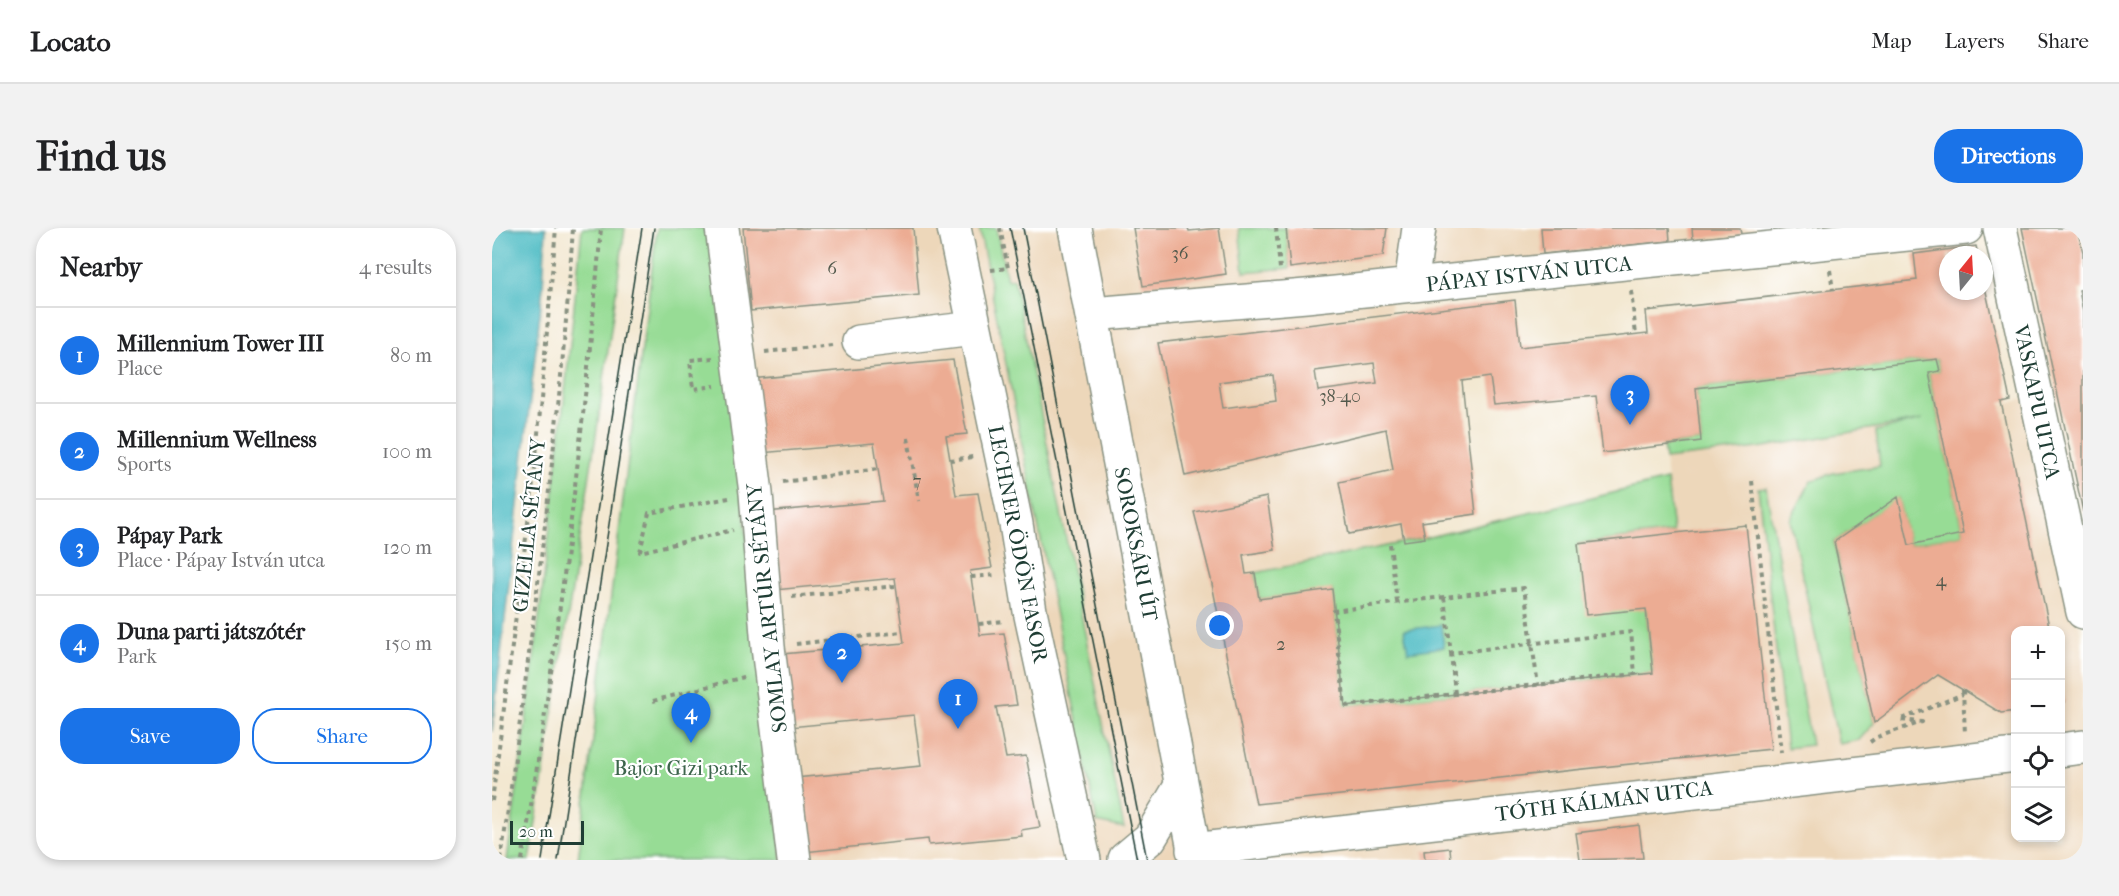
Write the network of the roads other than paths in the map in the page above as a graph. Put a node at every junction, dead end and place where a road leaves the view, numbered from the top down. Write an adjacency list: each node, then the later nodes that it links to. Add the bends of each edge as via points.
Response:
1 (722, 228): 18 (street, SOMLAY ARTÚR SÉTÁNY, via 757,501 769,659)
2 (954, 228): 9 (street, LECHNER ÖDÖN FASOR)
3 (1075, 228): 8 (street, SOROKSÁRI ÚT)
4 (1419, 228): 7 (street)
5 (1966, 228): 7 (street, PÁPAY ISTVÁN UTCA)
6 (2000, 228): 11 (street, VASKAPU UTCA)
7 (1411, 285): 8 (street, PÁPAY ISTVÁN UTCA)
8 (1092, 314): 15 (street, SOROKSÁRI ÚT)
9 (974, 328): 10 (street); 19 (street, LECHNER ÖDÖN FASOR)
10 (860, 342)
11 (2083, 612)
12 (2083, 747): 13 (street)
13 (2065, 749)
14 (2011, 756): 16 (street, TÓTH KÁLMÁN UTCA)
15 (1181, 786): 16 (street, SOROKSÁRI ÚT); 17 (street, via 1150,838)
16 (1195, 855)
17 (1128, 859): 19 (street)
18 (794, 860)
19 (1083, 860)

